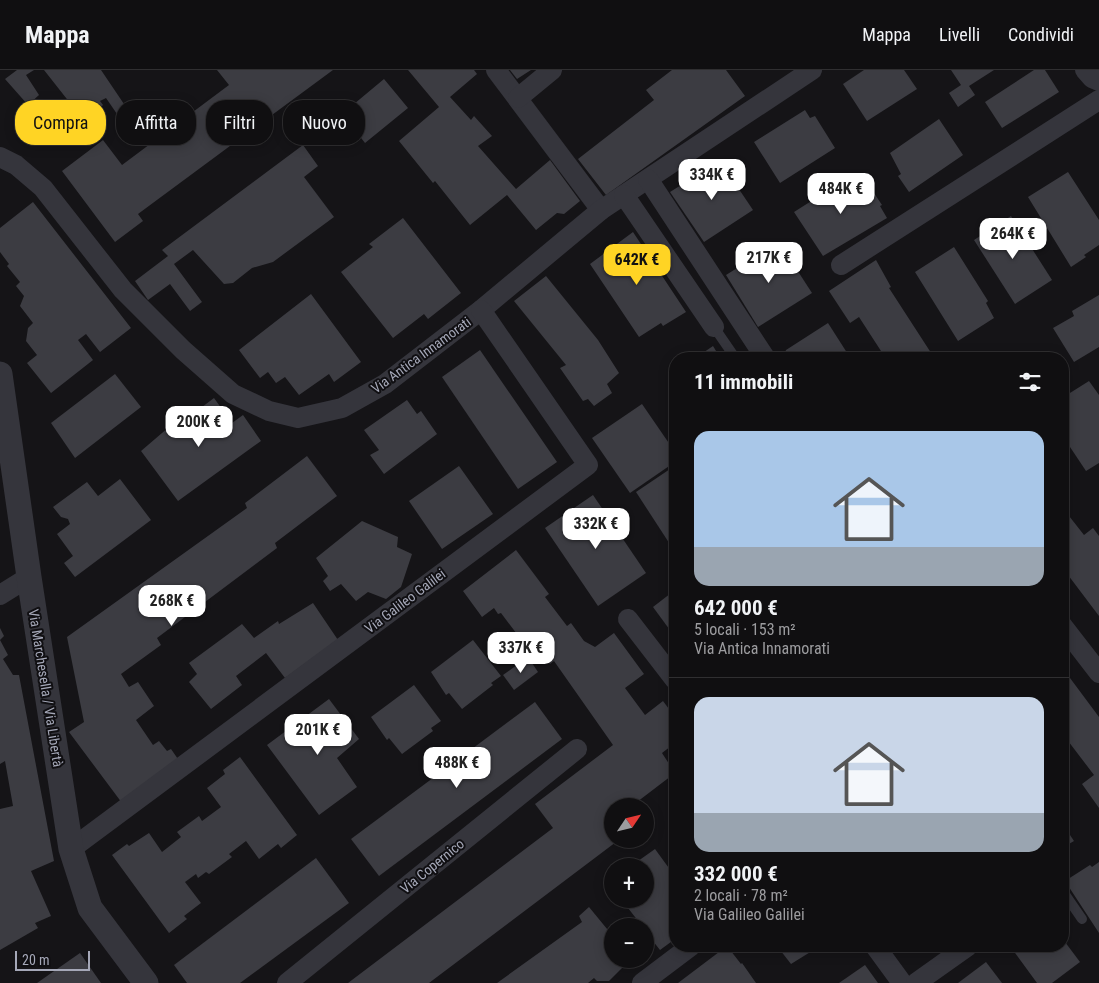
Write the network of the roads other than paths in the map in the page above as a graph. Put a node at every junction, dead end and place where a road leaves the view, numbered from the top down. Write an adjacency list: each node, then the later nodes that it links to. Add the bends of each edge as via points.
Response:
1 (496, 70): 6 (street)
2 (552, 70): 6 (street)
3 (812, 70): 9 (street, Via Antica Innamorati)
4 (1085, 70): 5 (street)
5 (1099, 81)
6 (518, 98): 11 (street)
7 (1099, 100): 12 (street)
8 (0, 157): 13 (street, Via Antica Innamorati, via 16,165 43,188 123,290 183,350 233,394 269,411 298,418 342,408 385,384)
9 (648, 179): 10 (street, Via Antica Innamorati); 16 (street)
10 (624, 195): 11 (street, Via Antica Innamorati); 14 (street)
11 (601, 210): 13 (street, Via Antica Innamorati)
12 (841, 265)
13 (481, 310): 25 (street, Via Galileo Galilei, via 588,465)
14 (714, 327): 15 (lane)
15 (731, 352)
16 (761, 352)
17 (0, 374): 18 (street, Via Marchesella / Via Libertà)
18 (29, 577): 19 (street); 25 (street, Via Marchesella / Via Libertà)
19 (0, 595)
20 (628, 619): 22 (street)
21 (1069, 634): 23 (street)
22 (669, 672)
23 (1099, 673)
24 (577, 748): 32 (street, Via Copernico)
25 (72, 849): 31 (street, Via Marchesella / Via Libertà, via 90,908)
26 (1069, 900): 27 (lane)
27 (1082, 919)
28 (683, 952): 33 (street)
29 (880, 952): 34 (street)
30 (960, 952): 35 (street)
31 (146, 983)
32 (287, 983)
33 (642, 983)
34 (902, 983)
35 (916, 983)

